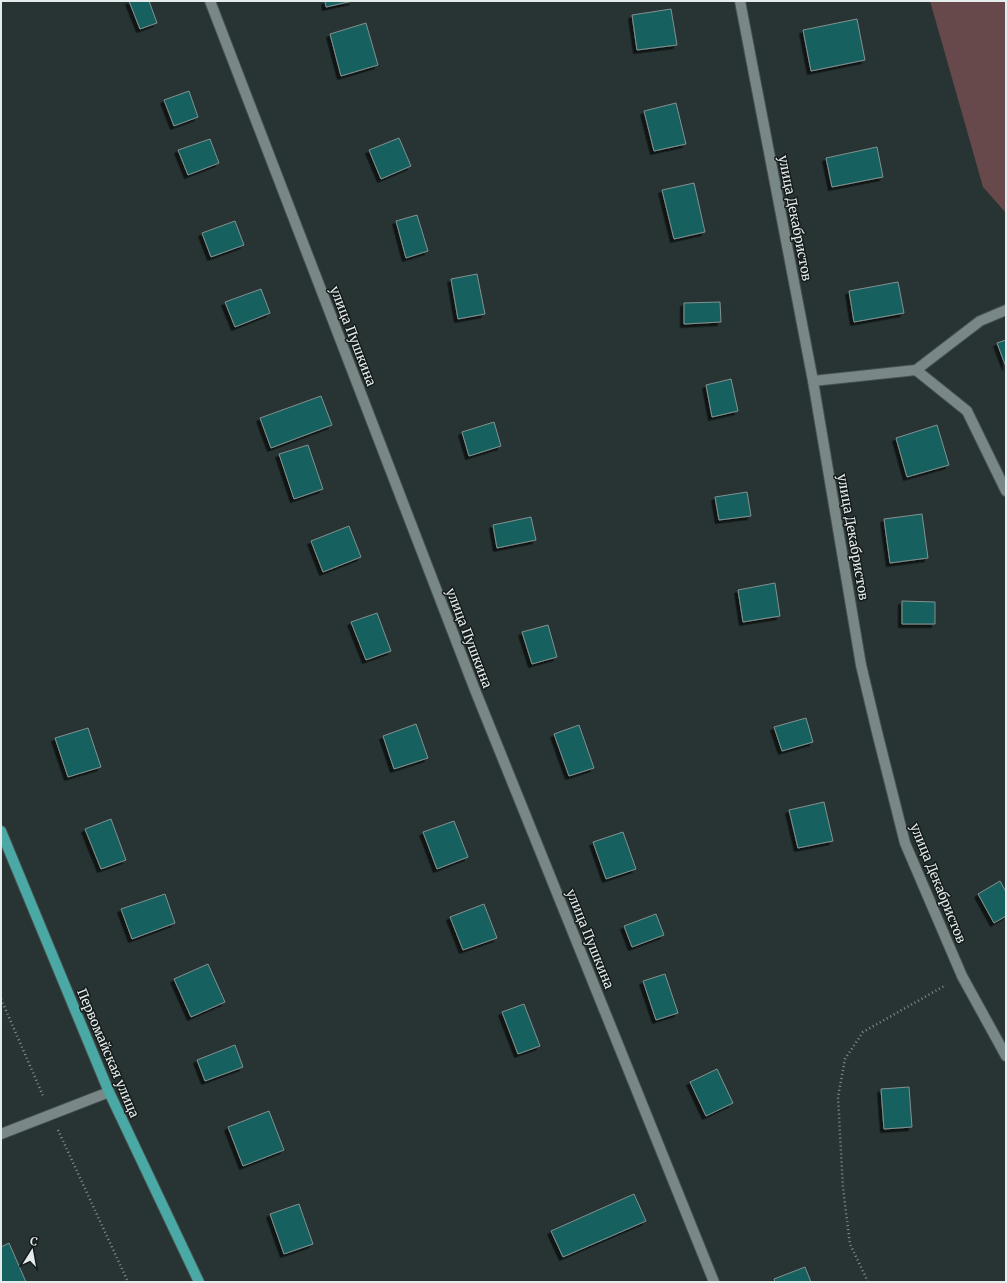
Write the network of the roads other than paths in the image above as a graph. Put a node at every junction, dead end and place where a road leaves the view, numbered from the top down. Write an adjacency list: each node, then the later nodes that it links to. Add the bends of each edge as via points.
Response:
1 (210, 1): 12 (street, улица Пушкина, via 475,690)
2 (740, 1): 5 (street, улица Декабристов)
3 (1006, 310): 4 (street, via 980,321)
4 (916, 370): 5 (street); 6 (street, via 967,411)
5 (813, 381): 8 (street, улица Декабристов, via 861,665 906,844 962,976)
6 (1006, 491)
7 (1, 831): 9 (main road, Первомайская улица)
8 (1006, 1056)
9 (109, 1092): 10 (street); 11 (main road, Первомайская улица)
10 (1, 1134)
11 (199, 1282)
12 (714, 1282)

